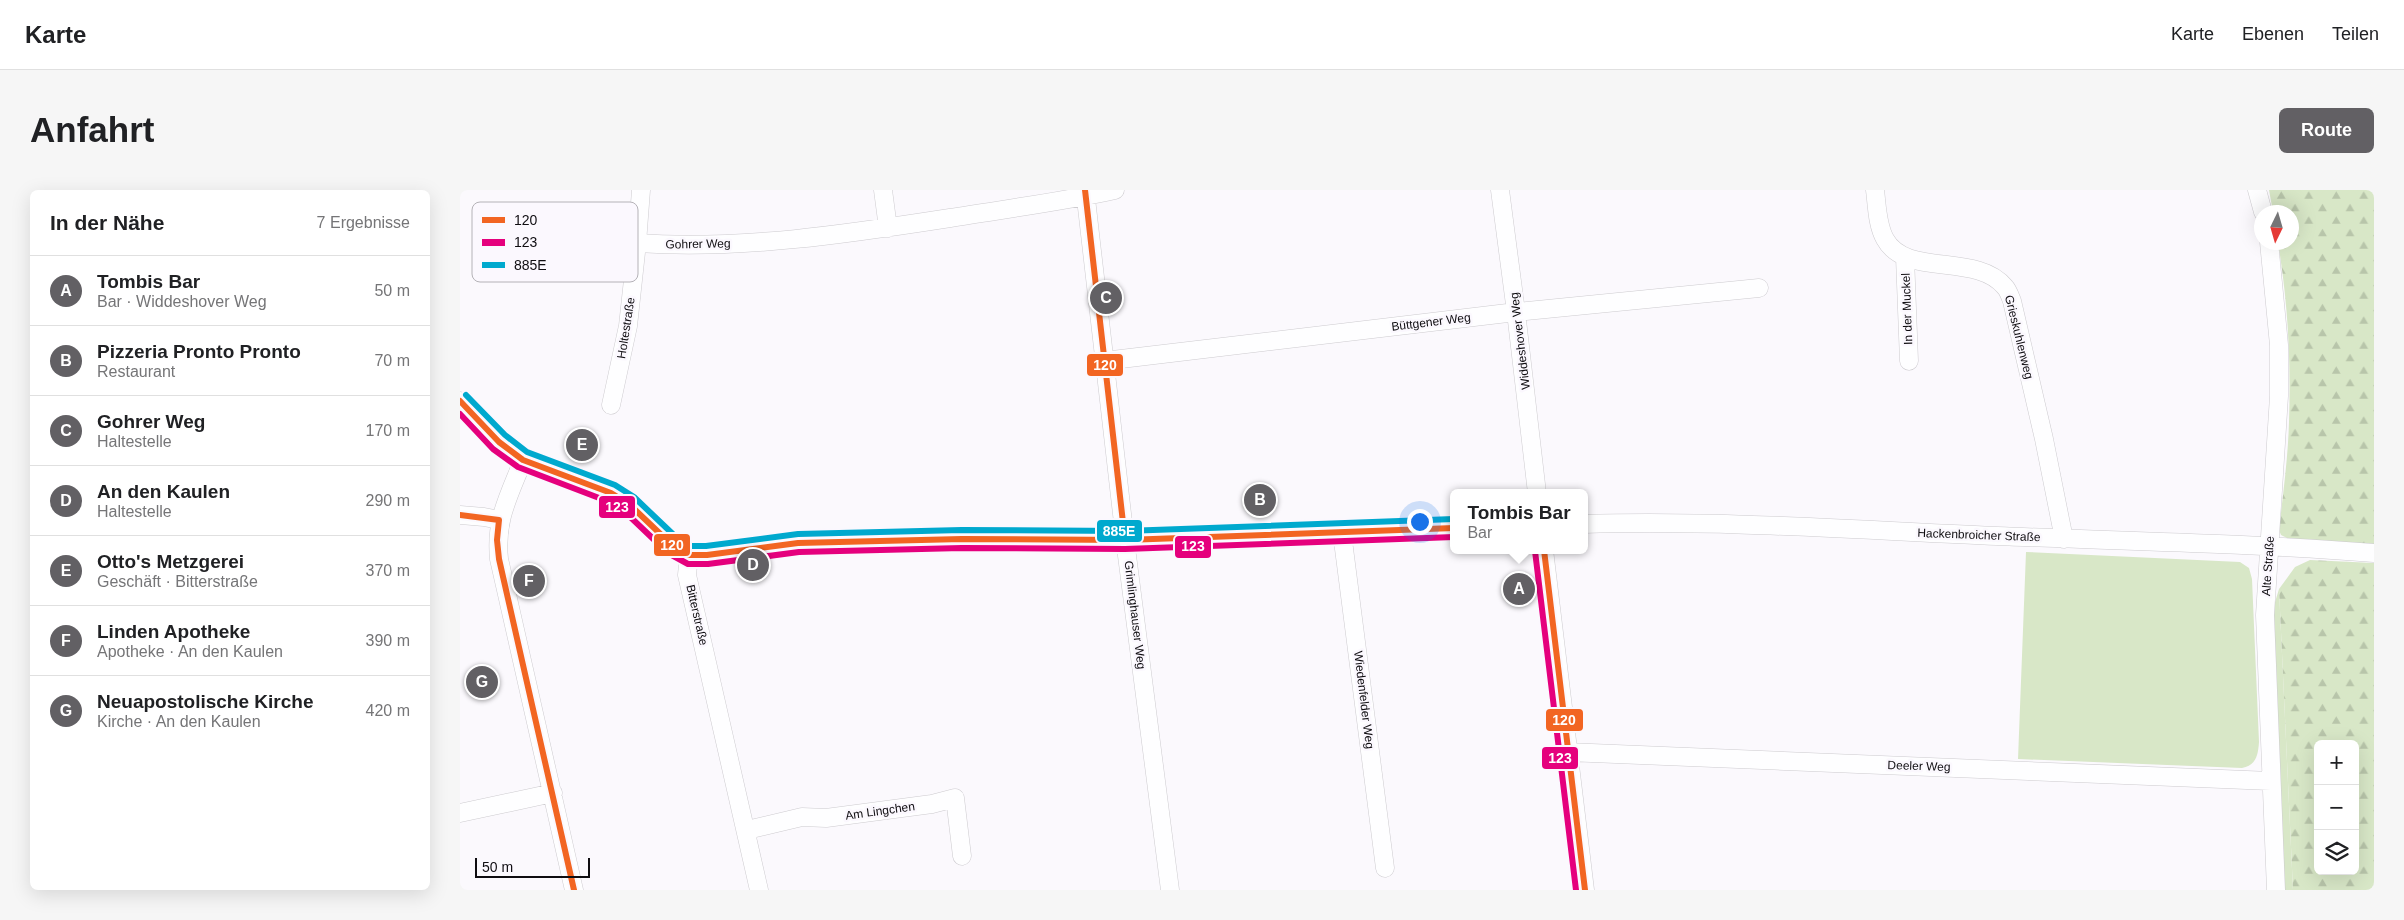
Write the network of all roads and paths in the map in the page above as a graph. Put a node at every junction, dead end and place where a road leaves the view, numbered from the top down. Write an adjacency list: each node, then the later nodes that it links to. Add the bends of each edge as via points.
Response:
1 (640, 190): 9 (street, Holtestraße)
2 (883, 190): 10 (street)
3 (1115, 190): 7 (street, Gohrer Weg)
4 (1500, 190): 16 (street, Widdeshover Weg)
5 (1875, 190): 13 (street, via 1884,238 1893,250)
6 (2257, 190): 8 (street)
7 (1086, 193): 10 (street, Gohrer Weg); 17 (street, Grimlinghauser Weg)
8 (2260, 205)
9 (638, 225)
10 (888, 228): 11 (street, Gohrer Weg, via 720,245)
11 (638, 243)
12 (2270, 250): 30 (street, Alte Straße, via 2279,396)
13 (1905, 257): 18 (street, In der Muckel); 28 (street, Grieskuhlenweg, via 1978,270 2006,287 2012,300 2044,439)
14 (633, 282): 20 (street, Holtestraße, via 628,326)
15 (1759, 288): 16 (street, Büttgener Weg)
16 (1516, 312): 17 (street, Büttgener Weg); 22 (street, Widdeshover Weg)
17 (1104, 361): 29 (street, Grimlinghauser Weg)
18 (1909, 362)
19 (460, 401): 21 (street, via 499,442)
20 (611, 405)
21 (523, 460): 24 (street); 33 (street, via 612,493 648,520 673,546)
22 (1537, 489)
23 (460, 516): 24 (street)
24 (499, 520): 36 (street, via 499,559)
25 (1588, 524): 28 (street, Hackenbroicher Straße, via 1639,522)
26 (1450, 528): 27 (street)
27 (1342, 533): 29 (street); 40 (street, Wiedenfelder Weg)
28 (2064, 539): 30 (street, Hackenbroicher Straße)
29 (1125, 540): 33 (street, via 798,543); 43 (street, Grimlinghauser Weg)
30 (2270, 546): 31 (street, Hackenbroicher Straße); 35 (street, Alte Straße, via 2265,615)
31 (2374, 553)
32 (1544, 554): 34 (street)
33 (689, 555): 38 (street, Bitterstraße, via 687,575)
34 (1567, 752): 35 (street, Deeler Weg); 44 (street)
35 (2271, 780): 45 (street, Alte Straße)
36 (553, 793): 37 (street); 41 (street)
37 (460, 813)
38 (747, 830): 39 (street, Am Lingchen, via 802,817 826,818 955,798); 42 (street, Bitterstraße)
39 (962, 856)
40 (1385, 868)
41 (574, 890)
42 (760, 890)
43 (1170, 890)
44 (1585, 890)
45 (2276, 890)

